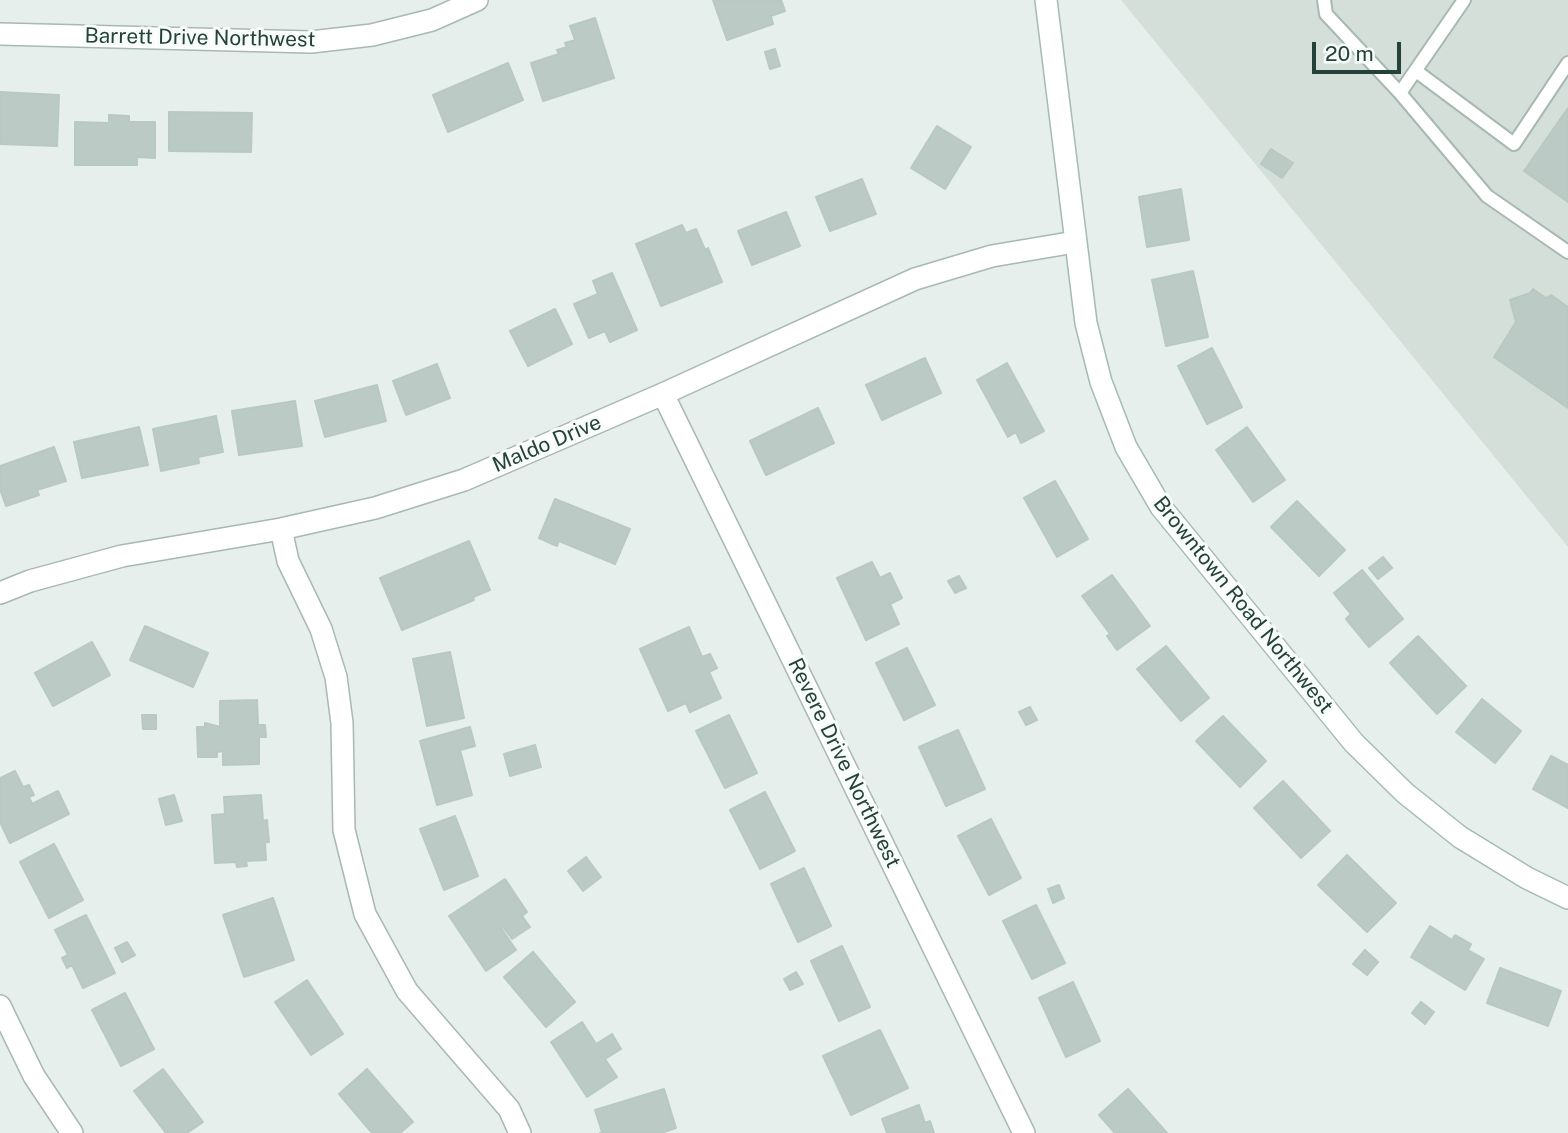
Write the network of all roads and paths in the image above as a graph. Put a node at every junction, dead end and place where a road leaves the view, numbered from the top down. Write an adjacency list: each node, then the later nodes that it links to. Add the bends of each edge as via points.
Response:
1 (477, 0): 7 (street, Barrett Drive Northwest, via 432,20 372,35 311,42)
2 (1046, 0): 11 (street, Browntown Road Northwest)
3 (1324, 0): 6 (lane)
4 (1336, 0): 6 (lane)
5 (1464, 0): 9 (lane)
6 (1326, 14): 10 (lane)
7 (0, 34)
8 (1568, 63): 9 (lane, via 1514,144)
9 (1416, 71): 10 (lane)
10 (1399, 93): 12 (lane, via 1487,196)
11 (1075, 242): 13 (street, Maldo Drive, via 992,256 915,279); 16 (street, Browntown Road Northwest, via 1086,323 1101,382 1126,447 1161,507 1354,743 1405,793 1460,836)
12 (1568, 252)
13 (663, 394): 14 (street, Maldo Drive, via 464,480 374,508); 20 (street, Revere Drive Northwest)
14 (281, 529): 15 (street, Maldo Drive, via 122,556); 19 (street, via 288,561 321,629 335,677 342,723 344,830 365,914 407,991 509,1109)
15 (0, 593)
16 (1568, 898)
17 (0, 1006): 18 (street, via 34,1076)
18 (72, 1133)
19 (520, 1133)
20 (1024, 1133)

